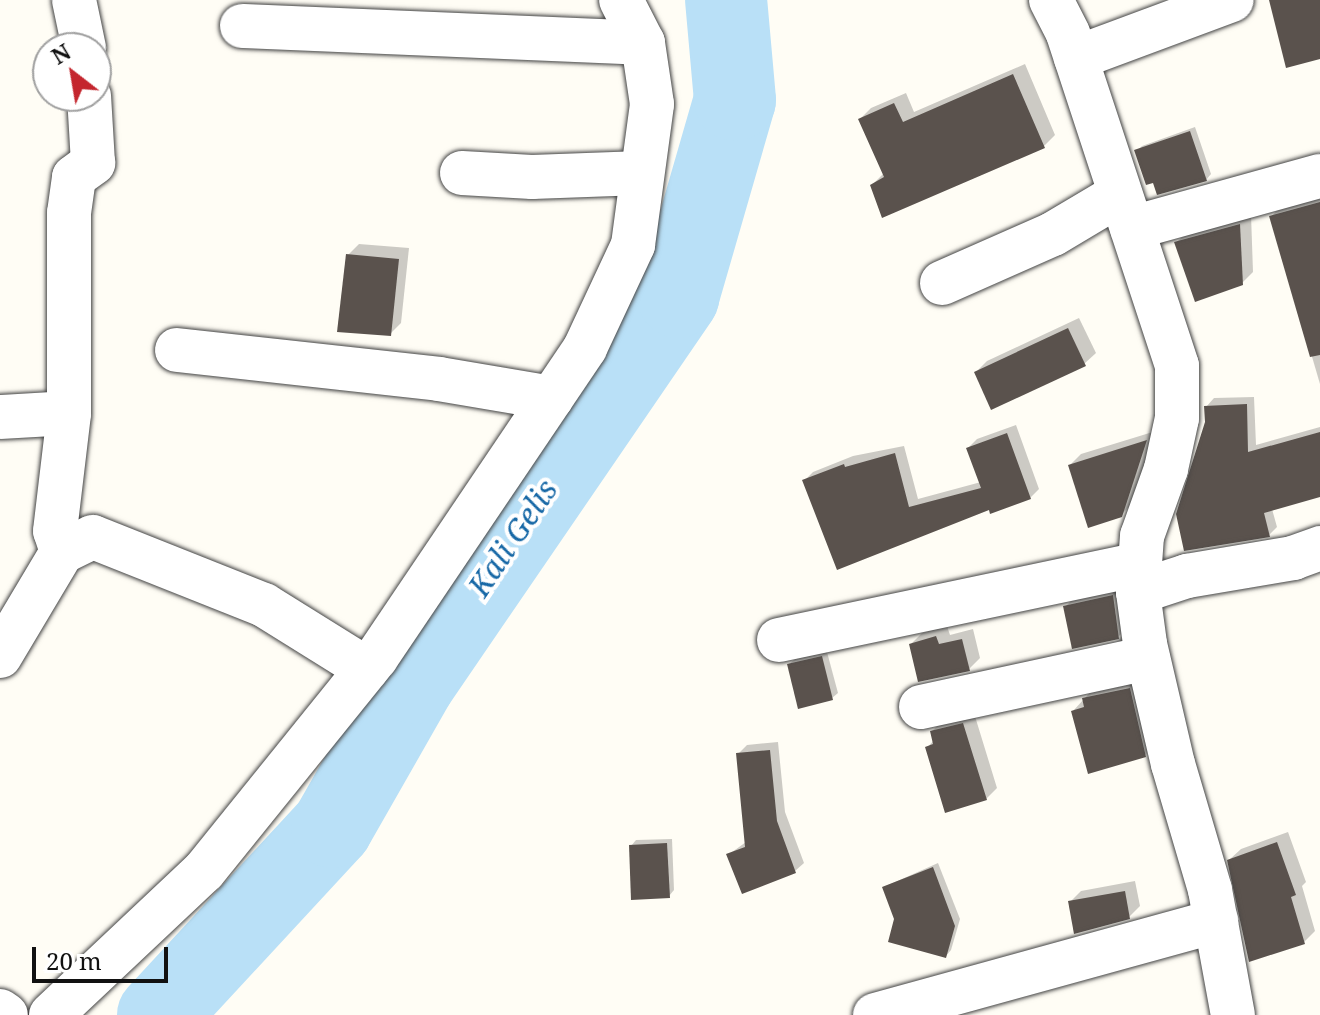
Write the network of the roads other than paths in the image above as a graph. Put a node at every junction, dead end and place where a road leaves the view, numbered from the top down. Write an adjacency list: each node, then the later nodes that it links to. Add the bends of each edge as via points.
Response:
1 (74, 0): 6 (street)
2 (621, 0): 7 (street)
3 (1051, 0): 8 (street)
4 (1232, 0): 8 (street)
5 (242, 26): 7 (street)
6 (81, 32)
7 (643, 43): 11 (street, via 652,104)
8 (1076, 58): 13 (street)
9 (90, 112): 17 (street, via 93,163 74,177 69,213)
10 (462, 173): 11 (street)
11 (642, 173): 16 (street, via 633,245 585,348)
12 (1320, 176): 13 (street)
13 (1126, 211): 14 (street, via 1053,234); 21 (street, via 1177,366 1177,418 1142,536)
14 (942, 283)
15 (177, 350): 16 (street, via 439,379)
16 (551, 398): 25 (street)
17 (69, 413): 18 (street); 20 (street, via 55,531)
18 (0, 417)
19 (1320, 548): 21 (street, via 1293,558 1187,576)
20 (62, 552): 23 (street); 25 (street, via 93,537 183,570 264,605)
21 (1139, 578): 22 (street); 24 (street)
22 (779, 640)
23 (0, 656)
24 (1148, 658): 26 (street); 27 (street)
25 (367, 669): 30 (street, via 204,871)
26 (921, 707)
27 (1216, 921): 31 (street); 32 (street)
28 (0, 1011): 29 (street)
29 (6, 1015)
30 (51, 1015)
31 (875, 1015)
32 (1233, 1015)

